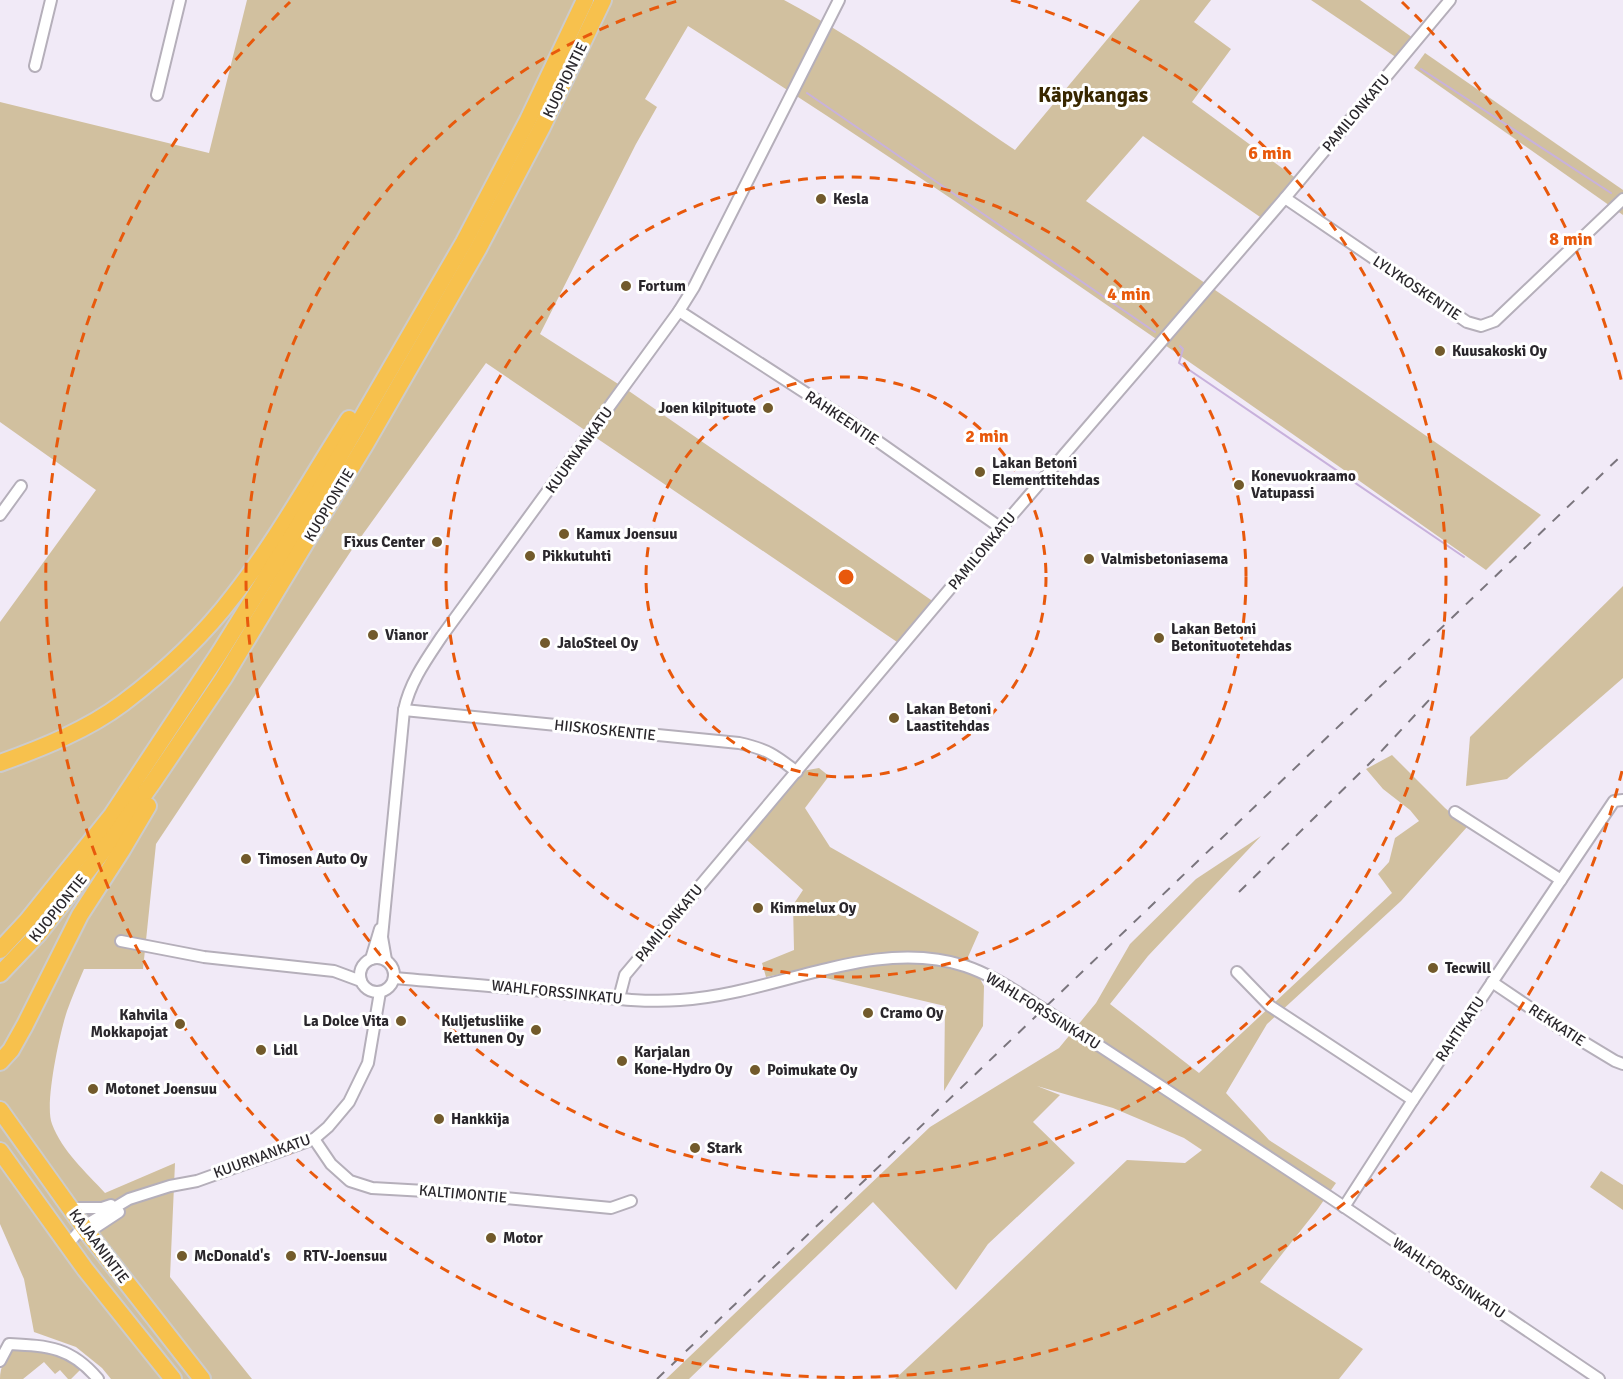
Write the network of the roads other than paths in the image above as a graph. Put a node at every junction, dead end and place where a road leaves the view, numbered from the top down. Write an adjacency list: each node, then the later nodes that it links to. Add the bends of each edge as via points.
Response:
1 (51, 0): 7 (street)
2 (180, 0): 8 (street)
3 (585, 0): 12 (highway, KUOPIONTIE, via 464,242)
4 (603, 0): 16 (highway, KUOPIONTIE, via 478,249)
5 (838, 0): 11 (street, KUURNANKATU)
6 (1450, 0): 9 (street, PAMILONKATU)
7 (35, 66)
8 (158, 95)
9 (1285, 198): 10 (street, LYLYKOSKENTIE, via 1467,322 1481,326 1495,321); 15 (street, PAMILONKATU)
10 (1623, 199)
11 (679, 311): 15 (street, RAHKEENTIE, via 849,421); 17 (street, KUURNANKATU, via 442,636 418,671)
12 (399, 352): 18 (highway, via 371,384 254,569 209,626 122,704 62,738); 25 (highway, KUOPIONTIE, via 309,509 112,815)
13 (21, 486): 14 (street)
14 (0, 515)
15 (1001, 528): 19 (street, PAMILONKATU)
16 (223, 679): 30 (highway, KUOPIONTIE, via 110,842 39,933); 36 (highway, via 80,915 25,1025)
17 (404, 710): 19 (street, HIISKOSKENTIE, via 739,743 759,747); 23 (street, KUURNANKATU)
18 (0, 763)
19 (797, 772): 35 (street, PAMILONKATU, via 625,975)
20 (1623, 800): 22 (street, RAHTIKATU, via 1614,801)
21 (1455, 812): 22 (street)
22 (1561, 880): 33 (street, RAHTIKATU)
23 (385, 915): 26 (street, KUURNANKATU, via 382,937); 27 (street, KUURNANKATU)
24 (121, 941): 28 (street, via 204,957)
25 (0, 950)
26 (386, 960): 27 (street); 31 (street, via 393,967)
27 (366, 962): 28 (street); 32 (street, via 360,971)
28 (334, 971): 32 (street)
29 (1237, 972): 38 (street, via 1270,1006)
30 (0, 974)
31 (395, 978): 34 (street); 35 (street, WAHLFORSSINKATU)
32 (361, 981): 34 (street, via 368,989)
33 (1492, 982): 37 (street, REKKATIE); 38 (street, RAHTIKATU)
34 (380, 992): 40 (street, KUURNANKATU, via 368,1063 349,1102)
35 (619, 998): 45 (street, WAHLFORSSINKATU, via 706,998 879,959 923,959 965,966 1022,995)
36 (0, 1062)
37 (1623, 1064)
38 (1413, 1100): 45 (street, RAHTIKATU)
39 (1, 1109): 46 (highway, KAJAANINTIE)
40 (314, 1139): 42 (street, KUURNANKATU, via 196,1181); 44 (street, KALTIMONTIE, via 331,1164 350,1181 372,1188 611,1208)
41 (0, 1151): 48 (highway, KAJAANINTIE)
42 (156, 1191): 43 (street, KUURNANKATU); 47 (street, KUURNANKATU)
43 (129, 1199): 46 (street, via 102,1208); 47 (street, KUURNANKATU)
44 (631, 1201)
45 (1344, 1207): 53 (street, WAHLFORSSINKATU)
46 (70, 1208): 47 (highway, KAJAANINTIE)
47 (86, 1230): 48 (street, KUURNANKATU); 52 (highway, KAJAANINTIE)
48 (68, 1245): 51 (highway, KAJAANINTIE)
49 (0, 1361): 50 (street, via 9,1344 46,1346 76,1357)
50 (98, 1379)
51 (173, 1379)
52 (202, 1379)
53 (1599, 1379)

